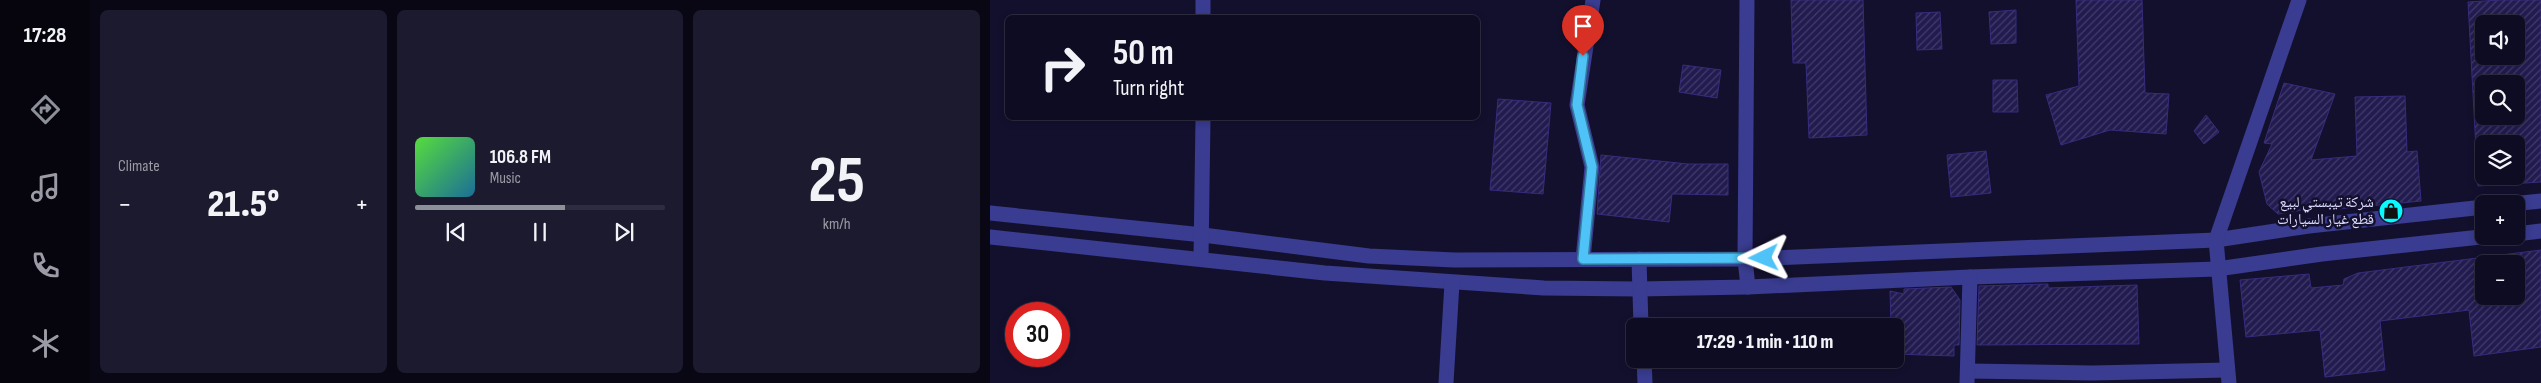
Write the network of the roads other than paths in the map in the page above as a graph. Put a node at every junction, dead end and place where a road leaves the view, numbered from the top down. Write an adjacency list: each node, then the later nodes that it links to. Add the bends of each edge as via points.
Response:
1 (1203, 0): 5 (street)
2 (1593, 0): 18 (street, via 1577,105 1592,167)
3 (1747, 0): 20 (street)
4 (2299, 0): 16 (street)
5 (1203, 15)
6 (1203, 120): 13 (street)
7 (2541, 201): 8 (street)
8 (2525, 203)
9 (2475, 208): 16 (street)
10 (990, 213): 13 (street)
11 (2541, 231): 12 (street)
12 (2525, 233)
13 (1203, 234): 17 (street); 18 (street, via 1370,256 1454,260)
14 (990, 237): 17 (street)
15 (2475, 238): 21 (street)
16 (2216, 240): 20 (street); 21 (street)
17 (1201, 258): 23 (street, via 1325,273)
18 (1583, 259): 19 (street)
19 (1639, 259): 20 (street); 25 (street)
20 (1745, 259): 24 (street)
21 (2217, 269): 22 (street); 29 (street)
22 (1970, 277): 24 (street); 28 (street)
23 (1452, 283): 25 (street); 30 (street)
24 (1748, 287): 25 (street)
25 (1638, 289): 26 (street)
26 (1640, 318)
27 (1644, 368): 31 (street)
28 (1967, 377): 29 (street, via 2093,373)
29 (2228, 377)
30 (1446, 383)
31 (1645, 383)

